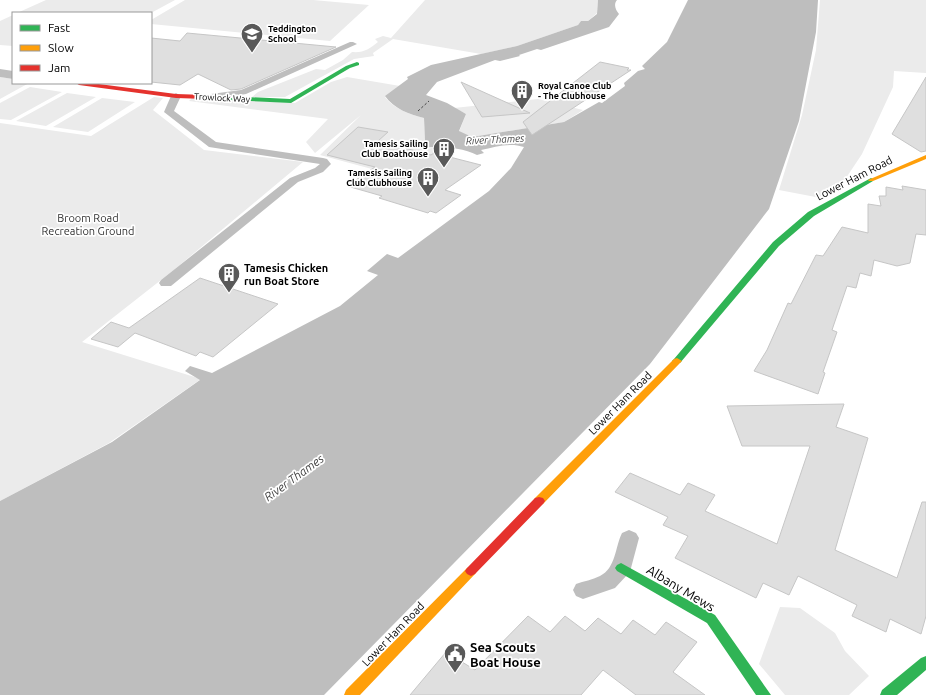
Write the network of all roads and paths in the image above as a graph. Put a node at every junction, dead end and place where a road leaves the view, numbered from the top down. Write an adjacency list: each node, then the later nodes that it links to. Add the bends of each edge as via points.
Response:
1 (353, 44): 7 (lane, via 243,92)
2 (357, 64): 7 (street, Trowlock Way, via 291,101)
3 (0, 73): 4 (street)
4 (12, 75)
5 (86, 84): 6 (street, Trowlock Way)
6 (176, 96): 7 (street, Trowlock Way); 9 (lane, via 169,112 213,144 323,161 326,164 319,170 294,180)
7 (211, 97)
8 (926, 158): 14 (street, Lower Ham Road, via 875,178 811,214 785,235 674,365)
9 (166, 283)
10 (629, 538): 11 (lane)
11 (621, 568): 12 (lane, via 608,582); 15 (street, Albany Mews, via 711,619)
12 (582, 590)
13 (926, 662): 16 (street)
14 (351, 695)
15 (764, 695)
16 (887, 695)

